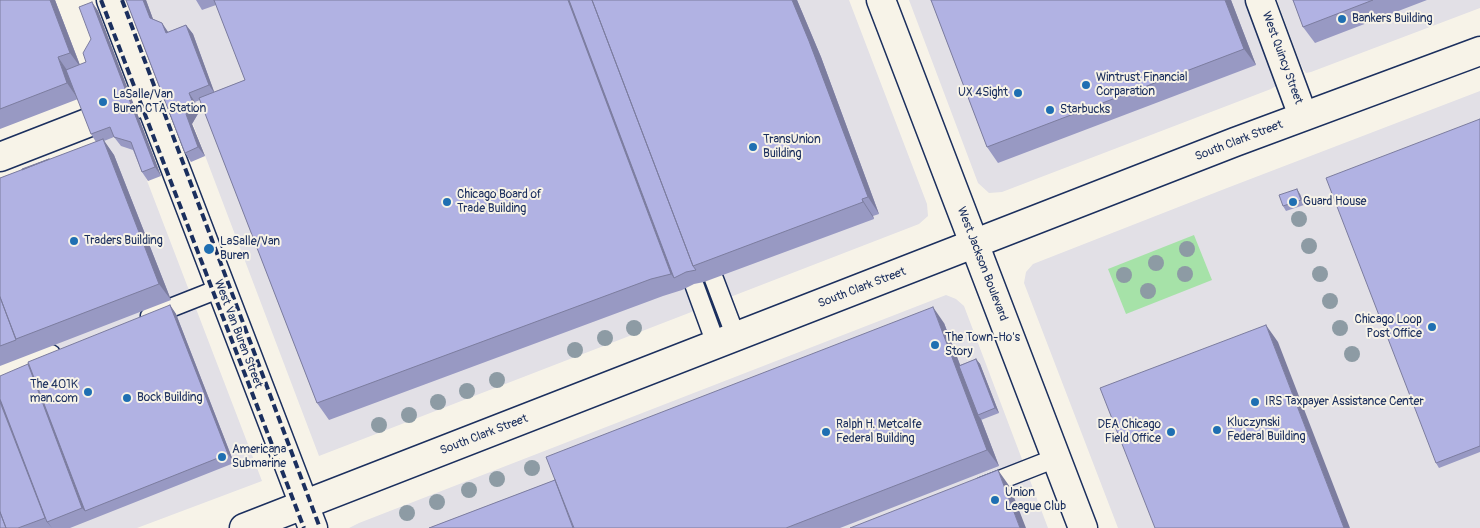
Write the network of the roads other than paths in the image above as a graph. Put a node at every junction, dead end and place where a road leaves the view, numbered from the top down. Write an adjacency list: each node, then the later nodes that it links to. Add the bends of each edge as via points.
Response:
1 (111, 0): 5 (main road, West Van Buren Street)
2 (881, 0): 8 (main road, West Jackson Boulevard)
3 (1260, 0): 6 (main road, West Quincy Street)
4 (1480, 50): 6 (main road, South Clark Street)
5 (149, 99): 7 (main road); 11 (main road, West Van Buren Street)
6 (1303, 116): 8 (main road, South Clark Street)
7 (0, 157)
8 (974, 244): 13 (main road, South Clark Street); 16 (main road, West Jackson Boulevard)
9 (714, 279): 13 (lane)
10 (694, 284): 13 (lane)
11 (221, 288): 12 (lane); 18 (main road, West Van Buren Street)
12 (135, 321)
13 (726, 340): 18 (main road, South Clark Street)
14 (63, 349): 15 (lane)
15 (0, 374)
16 (1056, 458): 17 (lane); 20 (main road, West Jackson Boulevard)
17 (965, 494)
18 (308, 516): 19 (main road, South Clark Street)
19 (244, 528)
20 (1083, 528)

